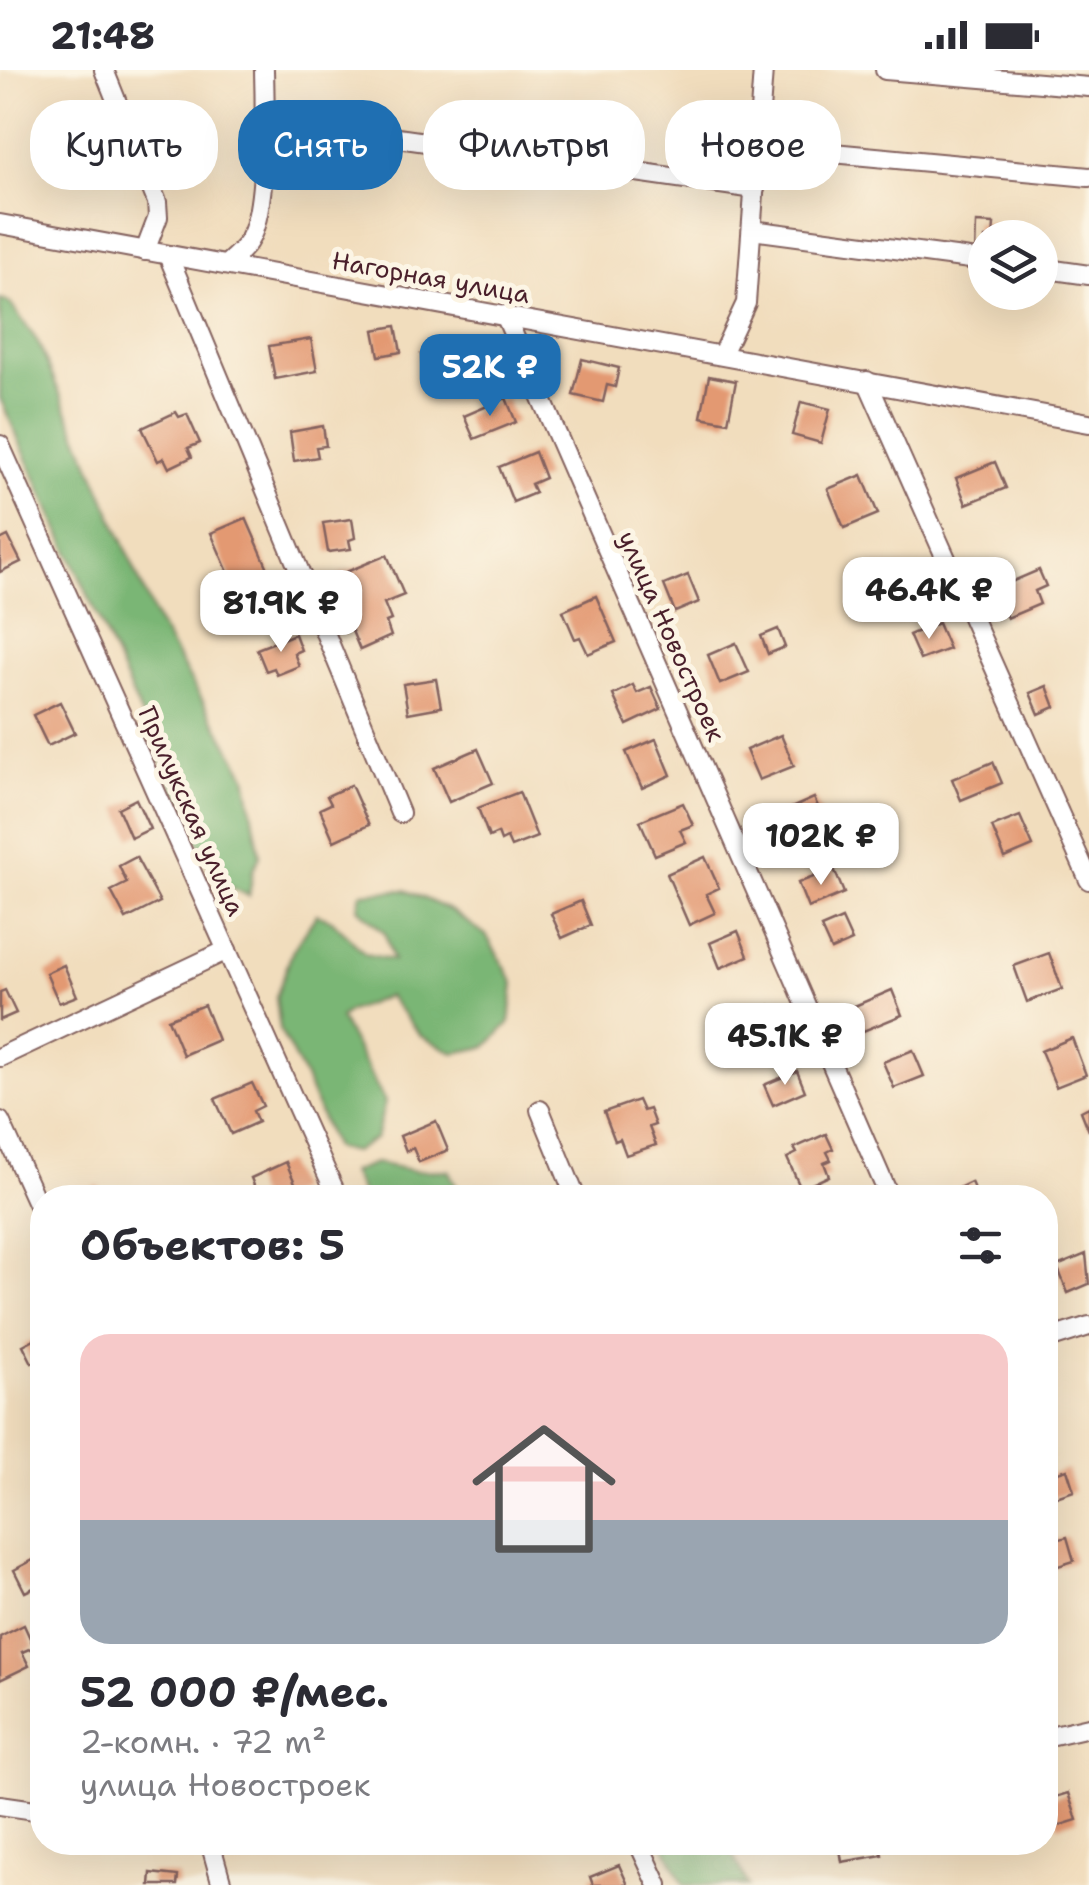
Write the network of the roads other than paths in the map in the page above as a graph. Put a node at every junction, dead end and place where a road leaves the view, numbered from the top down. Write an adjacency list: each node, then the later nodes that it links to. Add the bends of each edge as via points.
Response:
1 (104, 70): 16 (street, via 156,202 158,217)
2 (264, 70): 6 (street)
3 (763, 70): 7 (street)
4 (886, 70): 5 (street)
5 (1089, 88)
6 (265, 100)
7 (761, 100)
8 (403, 139): 10 (street)
9 (841, 154): 11 (street)
10 (665, 176)
11 (1089, 177)
12 (260, 190): 19 (street, via 248,242)
13 (755, 190): 15 (street)
14 (0, 224): 16 (street, Нагорная улица)
15 (752, 230): 18 (street); 23 (street, via 746,303)
16 (145, 250): 17 (street, Нагорная улица)
17 (168, 255): 19 (street, Нагорная улица); 27 (street)
18 (968, 259)
19 (226, 265): 22 (street, Нагорная улица)
20 (1058, 270): 21 (street)
21 (1089, 274)
22 (504, 315): 23 (street, Нагорная улица); 35 (street, улица Новостроек)
23 (722, 354): 24 (street, Нагорная улица)
24 (867, 380): 25 (street, Нагорная улица); 28 (street)
25 (1089, 422)
26 (0, 445): 29 (street, Прилукская улица)
27 (400, 813)
28 (1089, 880)
29 (227, 950): 30 (street); 33 (street, Прилукская улица)
30 (0, 1057)
31 (540, 1110): 34 (street)
32 (0, 1121): 36 (street)
33 (332, 1185)
34 (571, 1185)
35 (884, 1185)
36 (30, 1187)
37 (1089, 1326): 38 (street)
38 (1058, 1336)
39 (1089, 1727): 40 (street)
40 (1058, 1734)
41 (0, 1805): 42 (street)
42 (30, 1809)
43 (214, 1855): 45 (street)
44 (644, 1855): 46 (street)
45 (222, 1885)
46 (658, 1885)

